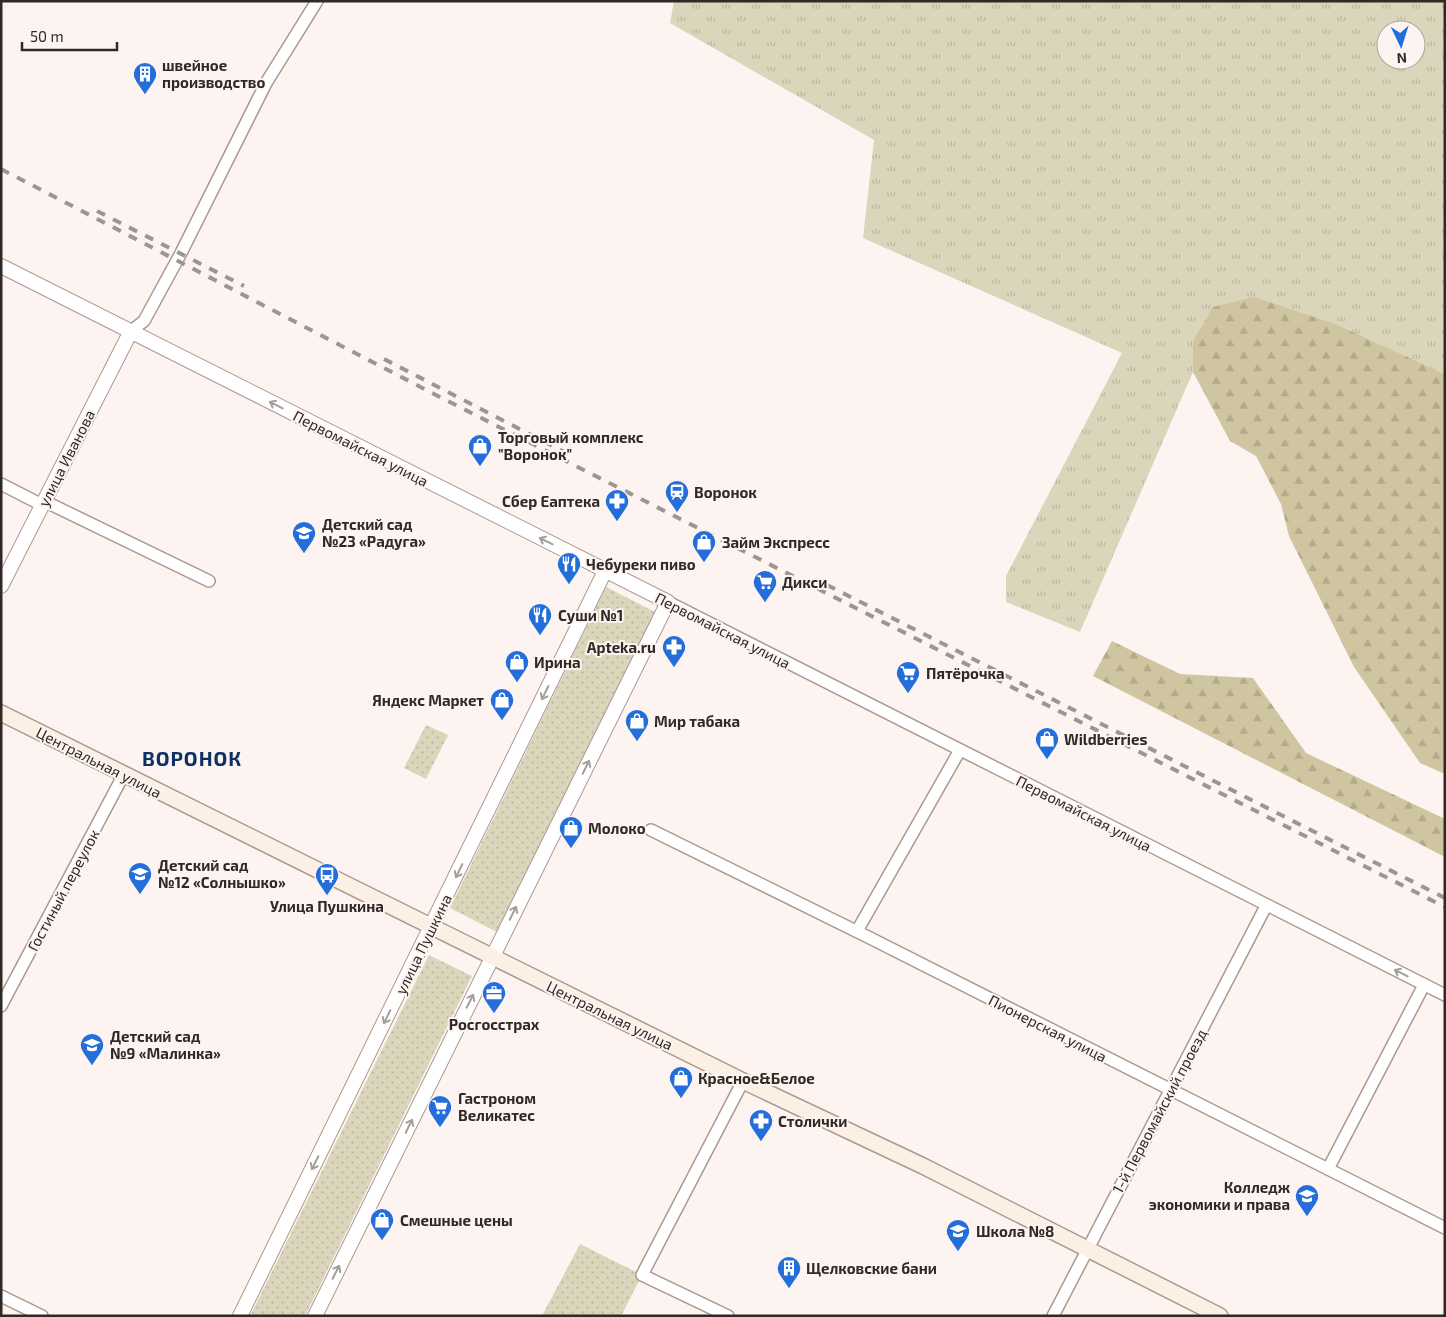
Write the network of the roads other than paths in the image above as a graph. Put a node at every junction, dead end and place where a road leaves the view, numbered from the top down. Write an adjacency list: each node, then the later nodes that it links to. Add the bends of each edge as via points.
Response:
1 (318, 1): 3 (street, via 266,83 144,321)
2 (1, 266): 3 (street, Первомайская улица)
3 (132, 330): 5 (street, улица Иванова); 6 (street, Первомайская улица, one-way to 3)
4 (1, 484): 5 (street)
5 (43, 503): 7 (street); 8 (street, улица Иванова)
6 (605, 571): 9 (street, Первомайская улица); 15 (street, улица Пушкина, one-way to 15)
7 (209, 581)
8 (1, 586)
9 (668, 602): 11 (street, Первомайская улица); 17 (street, one-way to 9)
10 (1, 713): 12 (main road, Центральная улица)
11 (960, 750): 14 (street, Первомайская улица); 16 (street)
12 (124, 774): 15 (main road, Центральная улица); 20 (street, Гостиный переулок)
13 (651, 830): 16 (street, Пионерская улица)
14 (1266, 906): 18 (street, Первомайская улица, one-way to 14); 22 (street, 1-й Первомайский проезд)
15 (432, 926): 17 (main road, Центральная улица); 28 (street, улица Пушкина, one-way to 28)
16 (857, 931): 22 (street, Пионерская улица)
17 (492, 957): 21 (main road, Центральная улица); 29 (street, one-way to 17)
18 (1424, 985): 19 (street, Первомайская улица); 23 (street)
19 (1445, 995)
20 (1, 1006)
21 (743, 1080): 25 (main road, Центральная улица); 30 (street, via 642,1276)
22 (1171, 1091): 23 (street, Пионерская улица); 25 (street, 1-й Первомайский проезд)
23 (1328, 1169): 24 (street, Пионерская улица)
24 (1445, 1228)
25 (1087, 1248): 31 (street, 1-й Первомайский проезд); 32 (main road, Центральная улица)
26 (1, 1296): 27 (street)
27 (42, 1316)
28 (240, 1316)
29 (315, 1316)
30 (728, 1316)
31 (1053, 1316)
32 (1220, 1316)

